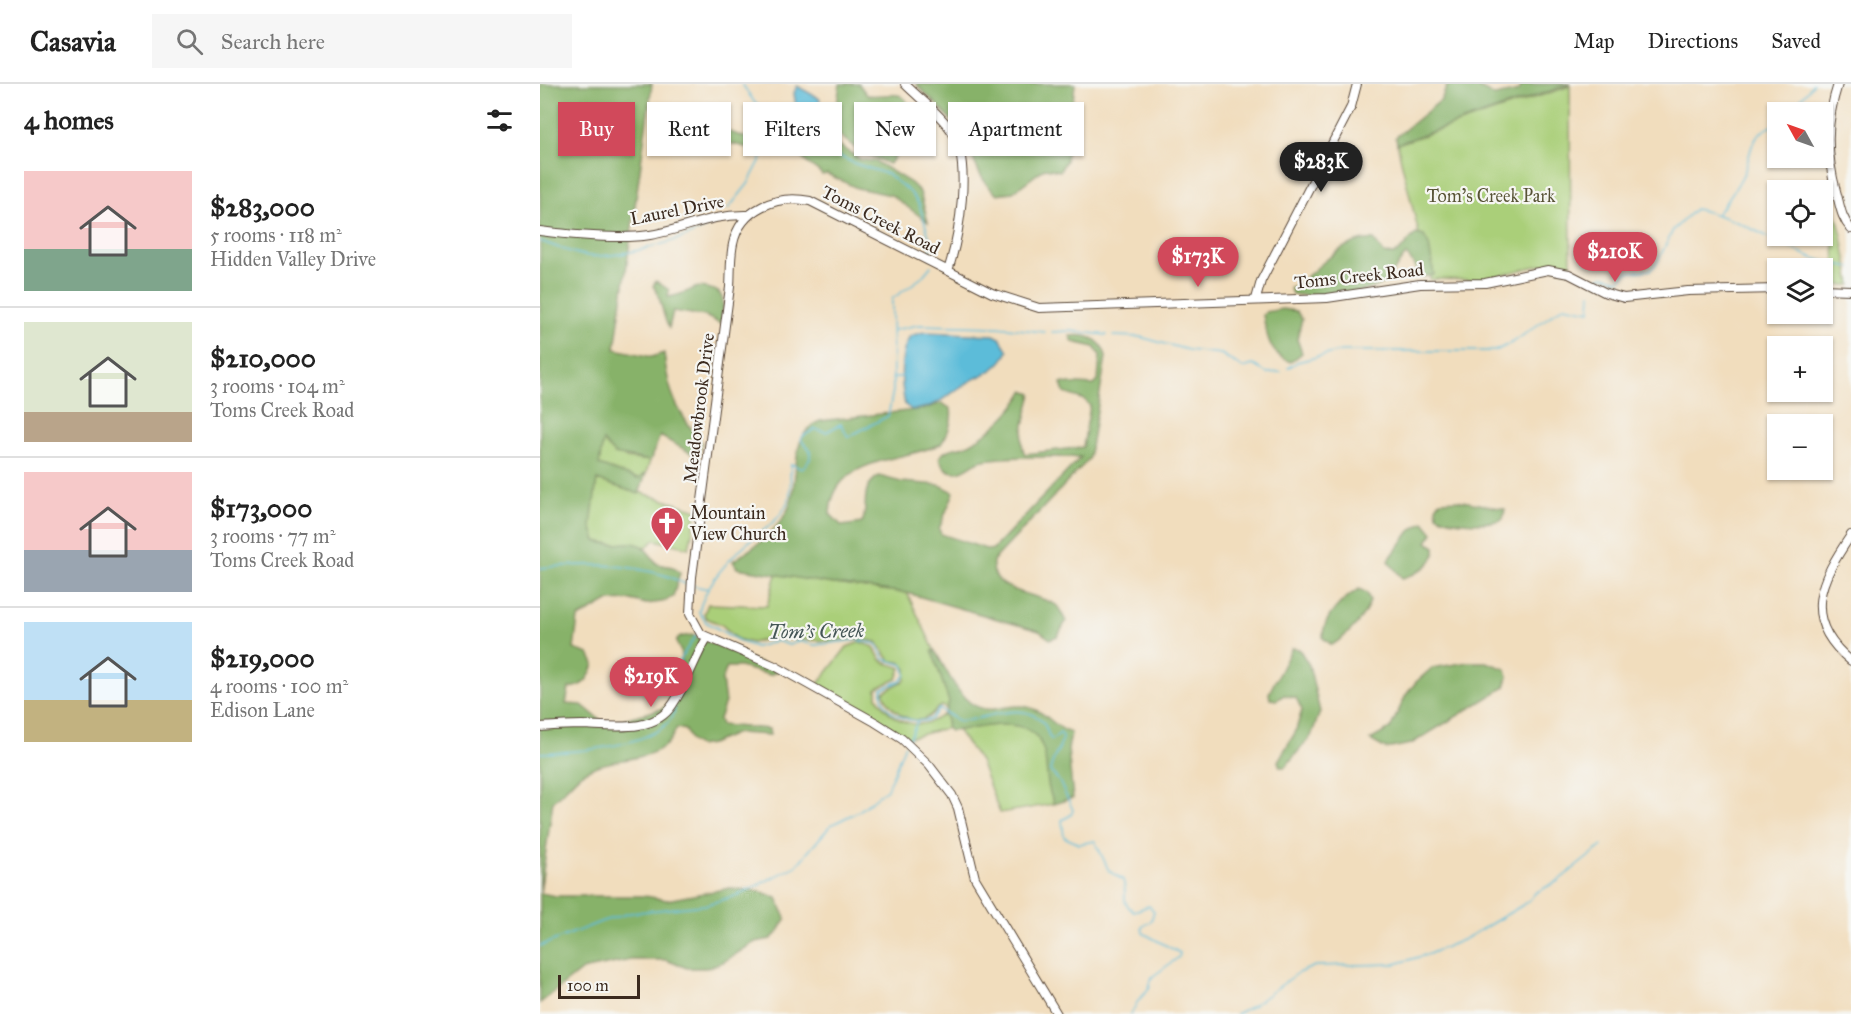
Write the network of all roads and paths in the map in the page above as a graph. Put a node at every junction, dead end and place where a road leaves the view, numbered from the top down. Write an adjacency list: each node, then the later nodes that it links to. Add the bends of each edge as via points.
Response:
1 (905, 84): 7 (street, via 951,129 961,152 958,228)
2 (1357, 84): 11 (street, via 1350,109 1261,281)
3 (1838, 84): 5 (street, via 1828,122 1829,161 1841,212)
4 (748, 215): 6 (street, Laurel Drive, via 712,216 662,233 631,236); 7 (street, Toms Creek Road, via 773,202 810,201); 13 (street, Meadowbrook Drive, via 733,245 692,577 690,614 696,628)
5 (1851, 230)
6 (542, 231)
7 (948, 271): 11 (street, Toms Creek Road, via 1007,299 1040,308)
8 (1767, 289): 11 (street, Toms Creek Road, via 1688,291 1624,298 1569,274 1548,270 1477,284 1420,284 1343,297)
9 (1833, 289): 10 (street)
10 (1851, 290)
11 (1256, 299)
12 (1851, 535): 14 (street, via 1823,581 1819,606 1829,639)
13 (707, 638): 15 (street, via 674,703 655,720 614,728); 16 (street, via 775,666 874,722 902,739 929,765 958,808 975,878)
14 (1851, 661)
15 (540, 727)
16 (1057, 1014)

